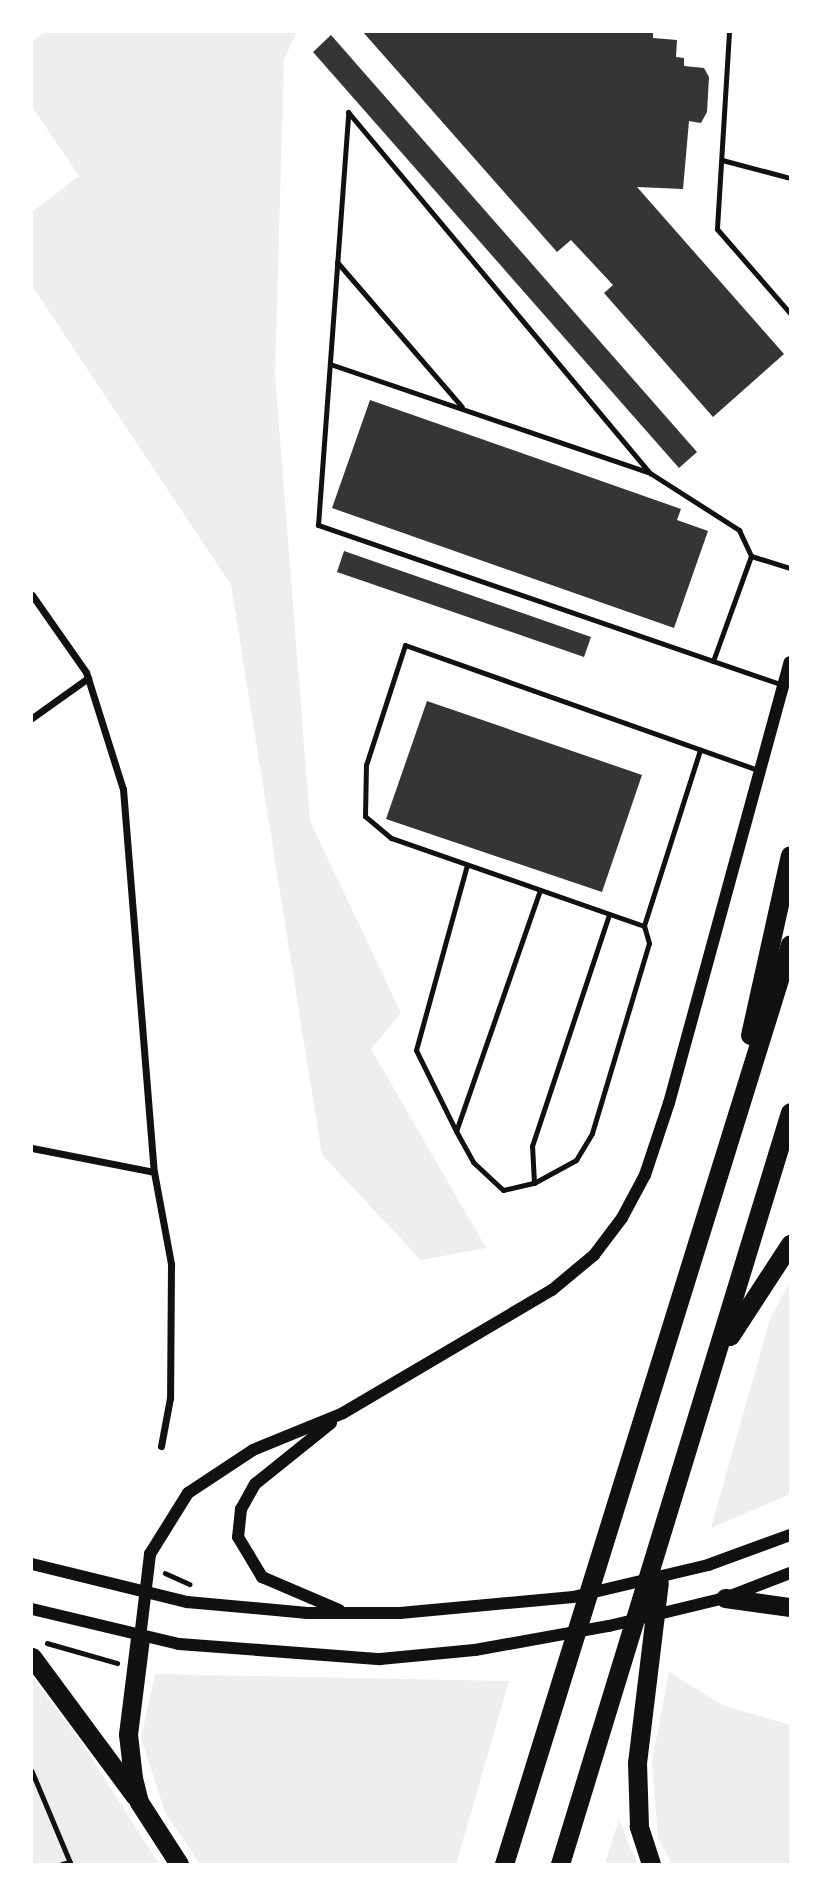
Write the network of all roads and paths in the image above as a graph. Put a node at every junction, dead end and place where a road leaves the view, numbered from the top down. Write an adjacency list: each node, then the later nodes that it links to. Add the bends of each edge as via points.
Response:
1 (729, 32): 2 (lane)
2 (722, 160): 3 (lane); 5 (lane, via 717,229)
3 (790, 178)
4 (337, 262): 6 (lane); 7 (lane); 8 (lane, via 348,112)
5 (790, 313)
6 (330, 363): 7 (lane); 12 (lane, via 318,525)
7 (464, 409): 8 (lane)
8 (650, 473): 9 (lane, via 740,530)
9 (751, 556): 10 (lane); 12 (lane)
10 (790, 568)
11 (32, 595): 14 (street)
12 (713, 661): 15 (lane)
13 (790, 662): 15 (street)
14 (88, 678): 16 (street); 28 (street, via 123,789)
15 (784, 685): 18 (street)
16 (32, 718)
17 (700, 750): 18 (lane); 20 (lane, via 405,645 366,765 365,816 391,838); 23 (lane)
18 (760, 771): 33 (street, via 653,1154 622,1218 594,1255 552,1290)
19 (790, 855): 29 (highway)
20 (467, 864): 21 (lane); 26 (lane, via 416,1050)
21 (540, 890): 22 (lane); 26 (lane)
22 (609, 914): 23 (lane); 30 (lane, via 532,1146)
23 (644, 926): 30 (lane, via 649,943 593,1133 576,1160)
24 (790, 944): 29 (highway)
25 (790, 1112): 32 (highway)
26 (456, 1131): 30 (lane, via 473,1162 503,1190)
27 (32, 1148): 28 (street)
28 (154, 1172): 34 (street, via 171,1264 170,1398)
29 (719, 1174): 54 (highway)
30 (534, 1183)
31 (790, 1244): 32 (highway)
32 (718, 1354): 35 (highway)
33 (343, 1413): 41 (street, via 253,1450 188,1493 155,1542); 45 (street, via 255,1484 241,1509 238,1537 252,1567 272,1584)
34 (161, 1446)
35 (666, 1533): 55 (highway); 56 (highway, via 636,1763 639,1826)
36 (790, 1535): 45 (street, via 708,1565 530,1604)
37 (32, 1564): 41 (street)
38 (164, 1572): 40 (path)
39 (790, 1573): 42 (street)
40 (190, 1584)
41 (143, 1594): 45 (street); 46 (street)
42 (725, 1598): 43 (highway); 46 (street, via 518,1644 433,1656 331,1658)
43 (790, 1607)
44 (32, 1609): 46 (street)
45 (349, 1614)
46 (140, 1638): 50 (highway, via 128,1734)
47 (37, 1651): 48 (path, via 50,1640); 50 (highway)
48 (118, 1664)
49 (32, 1771): 51 (path)
50 (139, 1802): 53 (highway)
51 (70, 1863): 52 (path)
52 (62, 1864)
53 (179, 1864)
54 (504, 1864)
55 (560, 1864)
56 (651, 1864)

